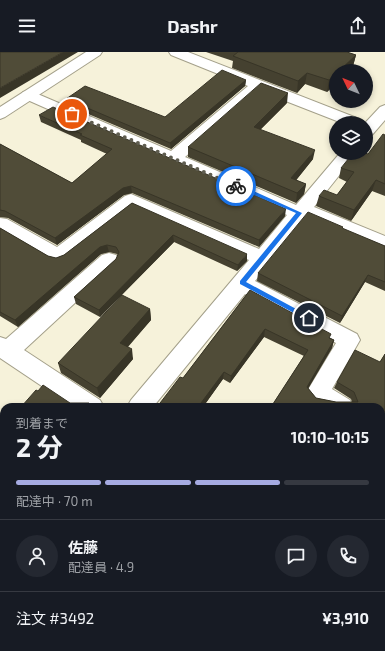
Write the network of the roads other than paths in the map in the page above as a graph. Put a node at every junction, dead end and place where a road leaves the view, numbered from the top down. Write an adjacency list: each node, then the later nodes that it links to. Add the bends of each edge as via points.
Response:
1 (95, 52): 4 (street)
2 (176, 52): 3 (street)
3 (258, 85): 7 (street); 11 (street)
4 (28, 95): 6 (street); 11 (street)
5 (385, 110): 8 (street)
6 (0, 114)
7 (334, 116)
8 (373, 120)
9 (373, 131): 10 (street)
10 (385, 134)
11 (173, 158): 13 (street)
12 (343, 160): 13 (street)
13 (301, 211): 15 (street); 16 (street)
14 (0, 224): 16 (street, via 58,256 131,200)
15 (385, 244)
16 (262, 258): 18 (street)
17 (109, 260): 19 (street)
18 (242, 283): 21 (street); 22 (street, via 349,340 318,393)
19 (4, 348): 20 (street)
20 (86, 403)
21 (142, 403)
22 (335, 403)

